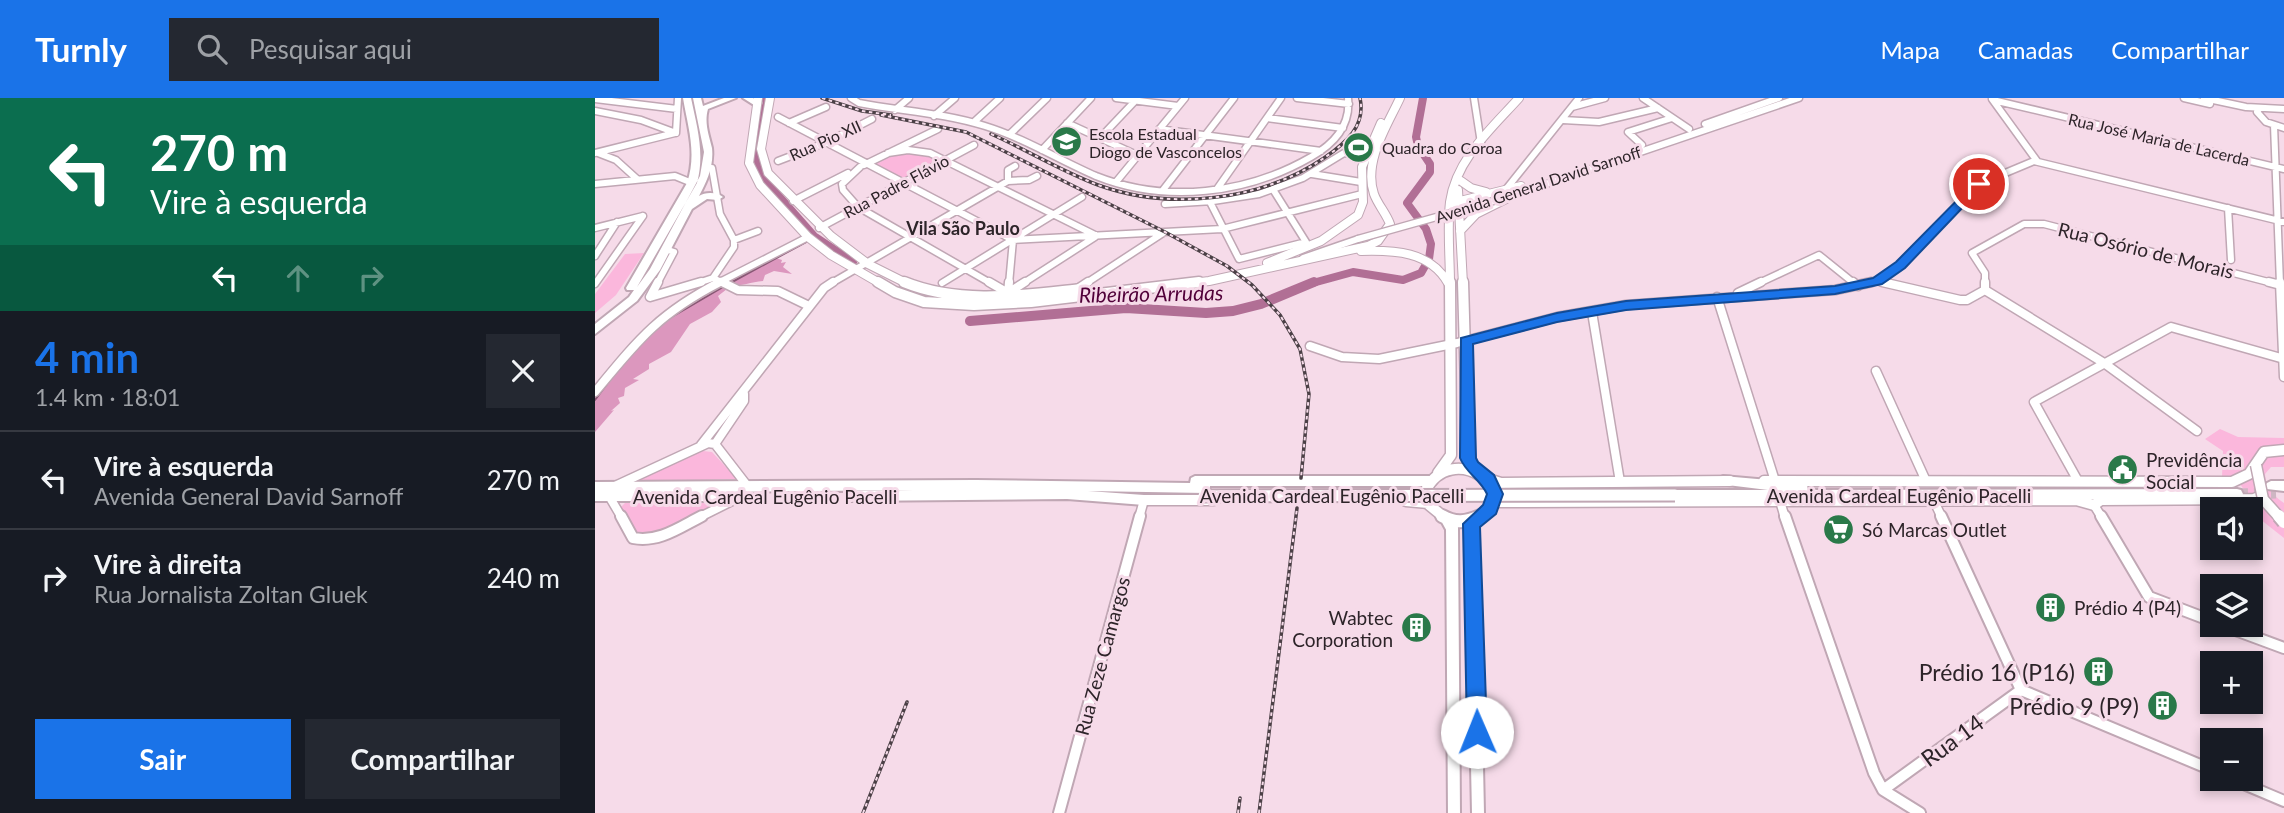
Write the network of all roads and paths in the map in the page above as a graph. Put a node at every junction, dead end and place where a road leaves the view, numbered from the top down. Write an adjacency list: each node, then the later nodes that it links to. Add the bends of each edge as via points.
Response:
1 (678, 98): 42 (street)
2 (687, 98): 96 (highway, via 699,150)
3 (697, 98): 53 (highway)
4 (732, 98): 53 (highway, via 704,108)
5 (747, 98): 33 (highway)
6 (770, 98): 79 (main road)
7 (909, 98): 45 (street)
8 (955, 98): 48 (street)
9 (1000, 98): 55 (street)
10 (1047, 98): 65 (street)
11 (1091, 98): 57 (street)
12 (1116, 98): 34 (street)
13 (1185, 98): 38 (street)
14 (1234, 98): 66 (street)
15 (1281, 98): 50 (street)
16 (1297, 98): 35 (street)
17 (1394, 98): 78 (main road)
18 (1474, 98): 70 (street)
19 (1519, 98): 70 (main road)
20 (1525, 98): 92 (main road)
21 (1579, 98): 40 (street)
22 (1588, 98): 30 (street)
23 (1643, 98): 43 (street)
24 (1751, 98): 37 (street)
25 (1779, 98): 37 (street, Avenida General David Sarnoff)
26 (1797, 98): 99 (street, Avenida General David Sarnoff)
27 (2184, 98): 47 (street)
28 (2204, 98): 47 (street)
29 (597, 99): 42 (street)
30 (1602, 99): 40 (street)
31 (1992, 99): 82 (street); 87 (street, Rua José Maria de Lacerda)
32 (858, 100): 45 (street)
33 (757, 101): 79 (main road)
34 (1135, 101): 38 (street); 67 (street)
35 (1349, 101): 59 (street)
36 (2282, 101): 41 (street)
37 (1763, 102): 63 (street, Avenida General David Sarnoff)
38 (1178, 106): 62 (street)
39 (826, 107): 56 (street)
40 (1572, 107): 54 (street)
41 (2269, 107): 44 (street); 47 (street)
42 (677, 108): 64 (street)
43 (1658, 108): 51 (street); 54 (street, via 1600,124)
44 (2284, 109)
45 (894, 110): 48 (street)
46 (595, 111): 64 (street)
47 (2258, 112): 58 (street)
48 (934, 116): 55 (street)
49 (778, 117): 56 (street)
50 (1267, 118): 59 (street); 68 (street)
51 (1672, 118): 63 (street); 72 (street, via 1628,132)
52 (872, 119): 69 (street, Rua Pio XII)
53 (701, 120): 86 (highway)
54 (1563, 120): 99 (street)
55 (974, 122): 65 (street)
56 (789, 123): 69 (street)
57 (1067, 123): 67 (street); 73 (street)
58 (2274, 125): 60 (street); 87 (street)
59 (1343, 128): 74 (street)
60 (2284, 128)
61 (938, 129): 76 (street)
62 (1159, 129): 66 (street); 77 (street)
63 (1689, 129): 72 (street, Avenida General David Sarnoff)
64 (676, 133): 75 (street)
65 (1010, 135): 73 (street)
66 (1204, 135): 68 (street); 101 (street)
67 (1100, 138): 77 (street)
68 (1249, 141): 74 (street); 100 (street)
69 (825, 143): 81 (street, Rua Pio XII); 83 (street)
70 (1481, 143): 108 (main road, via 1459,171)
71 (974, 145): 80 (street, Rua Padre Flávio)
72 (1642, 145): 99 (street, Avenida General David Sarnoff)
73 (1042, 150): 94 (street)
74 (1321, 151): 100 (street, via 1271,177)
75 (596, 152): 90 (street, via 616,160)
76 (888, 153): 80 (street, via 922,151); 83 (street)
77 (1137, 155): 94 (street)
78 (1371, 157): 88 (street, via 1345,153); 95 (main road); 133 (main road, via 1372,187 1390,224 1378,241)
79 (756, 160): 107 (main road); 128 (main road, via 760,185)
80 (947, 160): 93 (street, Rua Padre Flávio); 98 (street)
81 (778, 161)
82 (2037, 161): 112 (street); 142 (street, via 1979,184 1900,265)
83 (868, 163): 85 (street); 93 (street)
84 (1014, 166): 91 (street, via 1008,170)
85 (860, 167): 107 (street); 111 (street, via 842,184)
86 (707, 168): 105 (street, via 712,169); 113 (highway)
87 (2280, 168): 118 (street)
88 (1312, 174): 95 (street); 102 (street)
89 (1037, 176): 91 (street)
90 (637, 179): 96 (street, via 675,176); 97 (street)
91 (1008, 181): 98 (street)
92 (1461, 181): 104 (main road); 108 (main road)
93 (904, 182): 111 (street, Rua Padre Flávio); 114 (street)
94 (1116, 182): 101 (street)
95 (1361, 182): 103 (main road)
96 (692, 183): 157 (highway, via 627,295)
97 (595, 184)
98 (998, 187): 114 (street); 117 (street)
99 (1513, 188): 104 (main road); 104 (street, Avenida General David Sarnoff); 124 (main road, via 1467,219)
100 (1217, 189): 101 (street)
101 (1163, 190)
102 (1274, 191): 110 (street); 115 (street)
103 (1362, 194): 115 (street); 134 (main road, via 1363,207 1352,219)
104 (1494, 196): 108 (main road); 129 (street, Avenida General David Sarnoff, bridge)
105 (719, 197): 113 (highway, via 705,197); 130 (street, via 720,214)
106 (1082, 197): 117 (street)
107 (793, 201): 121 (main road)
108 (1453, 203): 124 (main road, Avenida General David Sarnoff); 149 (main road)
109 (1165, 204): 110 (street)
110 (1211, 204): 122 (street)
111 (857, 207): 121 (street, Rua Padre Flávio); 126 (street)
112 (2228, 208): 118 (street); 137 (street)
113 (687, 210): 132 (highway)
114 (957, 210): 126 (street); 131 (street)
115 (1289, 213): 122 (street); 122 (street, via 1306,242 1239,259)
116 (643, 215): 119 (street); 144 (street)
117 (1055, 215): 127 (street); 131 (street)
118 (2281, 221): 145 (street)
119 (617, 222): 120 (street); 135 (street)
120 (595, 228)
121 (819, 228): 136 (main road)
122 (1222, 229): 125 (street)
123 (758, 231): 130 (street)
124 (1460, 231): 159 (main road, Avenida General David Sarnoff)
125 (1165, 232): 127 (street); 147 (street)
126 (911, 236): 136 (street); 139 (street)
127 (1097, 236): 131 (street); 150 (street)
128 (808, 237): 140 (main road); 141 (street, via 764,262)
129 (1357, 237): 134 (street, Avenida General David Sarnoff); 138 (street, Avenida General David Sarnoff)
130 (734, 240): 141 (street)
131 (1013, 240): 139 (street); 150 (street)
132 (665, 249): 141 (street, via 674,252 650,297); 158 (highway, via 655,270)
133 (1347, 251): 138 (main road); 149 (main road, via 1412,255 1441,270)
134 (1296, 254): 147 (main road, via 1214,275)
135 (595, 256)
136 (867, 261): 140 (street); 150 (main road, via 929,290 980,297)
137 (2231, 261)
138 (1275, 267): 153 (main road, via 1209,281)
139 (967, 268): 143 (street); 150 (street)
140 (853, 269): 154 (main road, via 924,302); 155 (street, via 824,288)
141 (716, 280): 155 (street, via 738,290 778,291); 166 (street, via 647,330)
142 (1877, 281): 146 (street); 148 (street, via 1960,300)
143 (942, 283)
144 (595, 284)
145 (2283, 285): 148 (street, Rua Osório de Morais, via 2065,227 2024,224 1972,253 1985,273); 162 (street)
146 (1858, 286): 151 (street); 151 (street, via 1819,256)
147 (1076, 289): 150 (main road)
148 (1985, 290): 163 (street)
149 (1451, 291): 160 (main road)
150 (1008, 295): 153 (main road); 154 (main road)
151 (1733, 296): 152 (street)
152 (1717, 297): 156 (street); 177 (street)
153 (1026, 303): 154 (main road)
154 (983, 305)
155 (809, 306): 167 (street)
156 (1592, 312): 159 (street); 180 (street)
157 (595, 323)
158 (595, 332)
159 (1466, 341): 160 (street); 173 (main road, Avenida General David Sarnoff, via 1468,458)
160 (1451, 345): 161 (street, via 1360,360); 174 (main road, via 1451,455)
161 (1310, 346)
162 (2284, 359): 163 (street, via 2171,327); 165 (street)
163 (2104, 363): 168 (street); 179 (street, via 2034,402)
164 (1876, 370): 178 (street)
165 (2284, 377)
166 (595, 392)
167 (744, 394): 169 (street, via 733,401); 170 (street, via 744,401)
168 (2197, 430)
169 (701, 444): 170 (street); 185 (street)
170 (715, 444): 186 (street)
171 (2281, 446): 172 (main road, Avenida Cardeal Eugênio Pacelli, via 2260,454)
172 (2256, 466): 179 (main road, Avenida Cardeal Eugênio Pacelli, via 2249,475 2232,482); 184 (main road, bridge)
173 (1478, 472): 174 (main road, via 1457,468); 175 (main road)
174 (1435, 477): 183 (highway, via 1145,481); 194 (main road, via 1426,495)
175 (1488, 479): 180 (main road, Avenida Cardeal Eugênio Pacelli); 193 (main road)
176 (1723, 481): 177 (main road, Avenida Cardeal Eugênio Pacelli); 180 (main road, Avenida Cardeal Eugênio Pacelli); 182 (highway)
177 (1775, 481): 178 (main road, Avenida Cardeal Eugênio Pacelli)
178 (1926, 481): 179 (main road, Avenida Cardeal Eugênio Pacelli)
179 (2078, 481)
180 (1620, 482)
181 (595, 487): 185 (highway, Avenida Cardeal Eugênio Pacelli)
182 (1803, 488): 187 (highway, Avenida Cardeal Eugênio Pacelli); 188 (highway, Avenida Cardeal Eugênio Pacelli, via 2236,491)
183 (1067, 489): 186 (highway, Avenida Cardeal Eugênio Pacelli); 187 (highway, Avenida Cardeal Eugênio Pacelli, bridge); 190 (highway)
184 (2276, 491): 195 (main road, Avenida Cardeal Eugênio Pacelli, via 2255,499 2101,500); 198 (main road, bridge, via 2270,509)
185 (611, 492): 186 (highway, Avenida Cardeal Eugênio Pacelli); 186 (street, via 633,538 644,540 658,538); 189 (highway, Avenida Cardeal Eugênio Pacelli)
186 (746, 492)
187 (1674, 492): 188 (highway, Avenida Cardeal Eugênio Pacelli)
188 (1739, 495): 191 (highway)
189 (595, 496)
190 (1144, 500): 194 (main road, Avenida Cardeal Eugênio Pacelli); 211 (street, Rua Zeze Camargos)
191 (1780, 501): 192 (main road, Avenida Cardeal Eugênio Pacelli); 193 (main road, Avenida Cardeal Eugênio Pacelli); 208 (street)
192 (1934, 501): 195 (main road, Avenida Cardeal Eugênio Pacelli, via 2076,500); 206 (street)
193 (1494, 502): 197 (main road)
194 (1428, 503): 196 (main road)
195 (2094, 505): 199 (street, via 2149,597)
196 (1447, 519): 197 (main road); 202 (main road, via 1452,528)
197 (1475, 519): 201 (main road)
198 (2283, 522)
199 (2200, 616)
200 (2254, 637): 203 (street)
201 (1475, 646): 202 (main road); 205 (main road)
202 (1454, 648): 204 (main road)
203 (2284, 648)
204 (1454, 664): 205 (main road); 212 (main road)
205 (1475, 665): 213 (main road)
206 (2021, 690): 207 (street); 208 (street, Rua 14)
207 (2200, 765)
208 (1883, 790): 214 (street)
209 (2260, 791): 210 (street)
210 (2284, 801)
211 (1059, 813)
212 (1454, 813)
213 (1478, 813)
214 (1920, 813)

